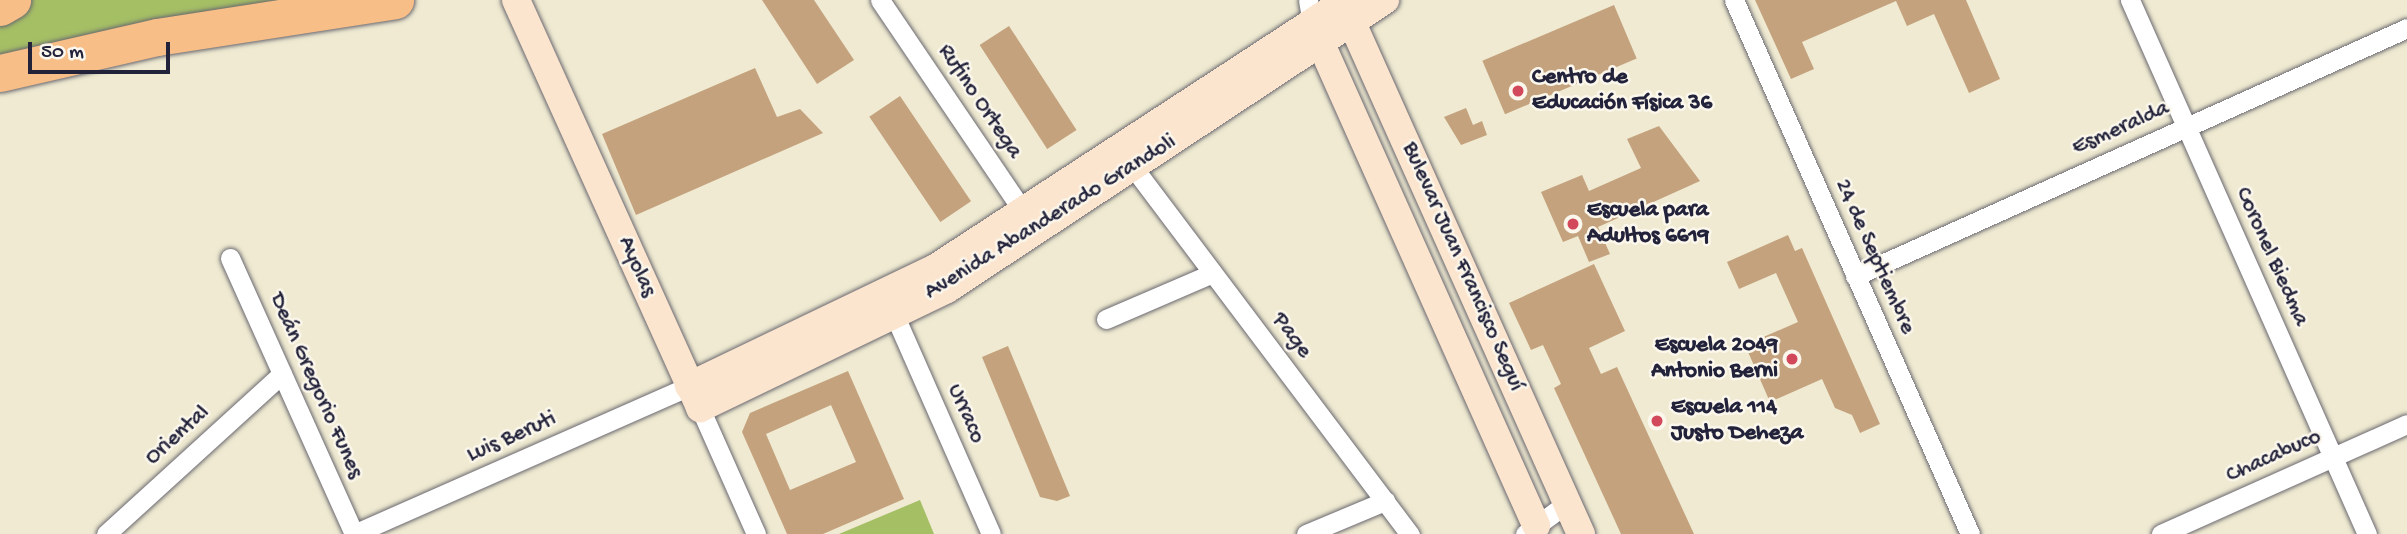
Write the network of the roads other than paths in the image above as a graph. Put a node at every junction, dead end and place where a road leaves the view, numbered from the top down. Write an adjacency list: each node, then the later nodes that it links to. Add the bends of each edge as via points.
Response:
1 (12, 0): 9 (highway)
2 (395, 0): 12 (highway, via 158,37)
3 (516, 0): 22 (street, Ayolas)
4 (880, 0): 15 (street, Rufino Ortega)
5 (1385, 0): 8 (street, Avenida Abanderado Grandoli)
6 (1734, 0): 18 (street, 24 de Septiembre)
7 (2130, 0): 13 (street, Coronel Biedma)
8 (1346, 6): 10 (street, Avenida Abanderado Grandoli); 26 (street, Bulevar Juan Francisco Seguí)
9 (0, 7)
10 (1314, 22): 14 (street, Avenida Abanderado Grandoli); 15 (street, Avenida Abanderado Grandoli); 27 (street, Bulevar Juan Francisco Seguí)
11 (2407, 28): 13 (street, Esmeralda)
12 (0, 73)
13 (2186, 127): 18 (street, Esmeralda); 24 (street, Coronel Biedma)
14 (1133, 167): 15 (street, Avenida Abanderado Grandoli); 17 (street, Page)
15 (1032, 223): 19 (street, Avenida Abanderado Grandoli, via 947,289); 22 (street, Avenida Abanderado Grandoli, via 937,267)
16 (230, 258): 21 (street, Deán Gregorio Funes)
17 (1213, 274): 20 (street); 25 (street, Page)
18 (1856, 276): 35 (street, 24 de Septiembre)
19 (894, 314): 22 (street, Avenida Abanderado Grandoli); 31 (street, Urraco)
20 (1106, 319)
21 (282, 374): 28 (street, Oriental); 29 (street, Deán Gregorio Funes)
22 (694, 397): 29 (street, Luis Beruti); 30 (street, Ayolas)
23 (2407, 424): 24 (street, Chacabuco)
24 (2333, 457): 36 (street, Chacabuco); 37 (street, Coronel Biedma)
25 (1385, 501): 32 (street); 33 (street, Page)
26 (1567, 503): 27 (street); 34 (street, Bulevar Juan Francisco Seguí)
27 (1531, 530)
28 (106, 534)
29 (354, 534)
30 (756, 534)
31 (991, 534)
32 (1306, 534)
33 (1410, 534)
34 (1581, 534)
35 (1970, 534)
36 (2161, 534)
37 (2367, 534)

